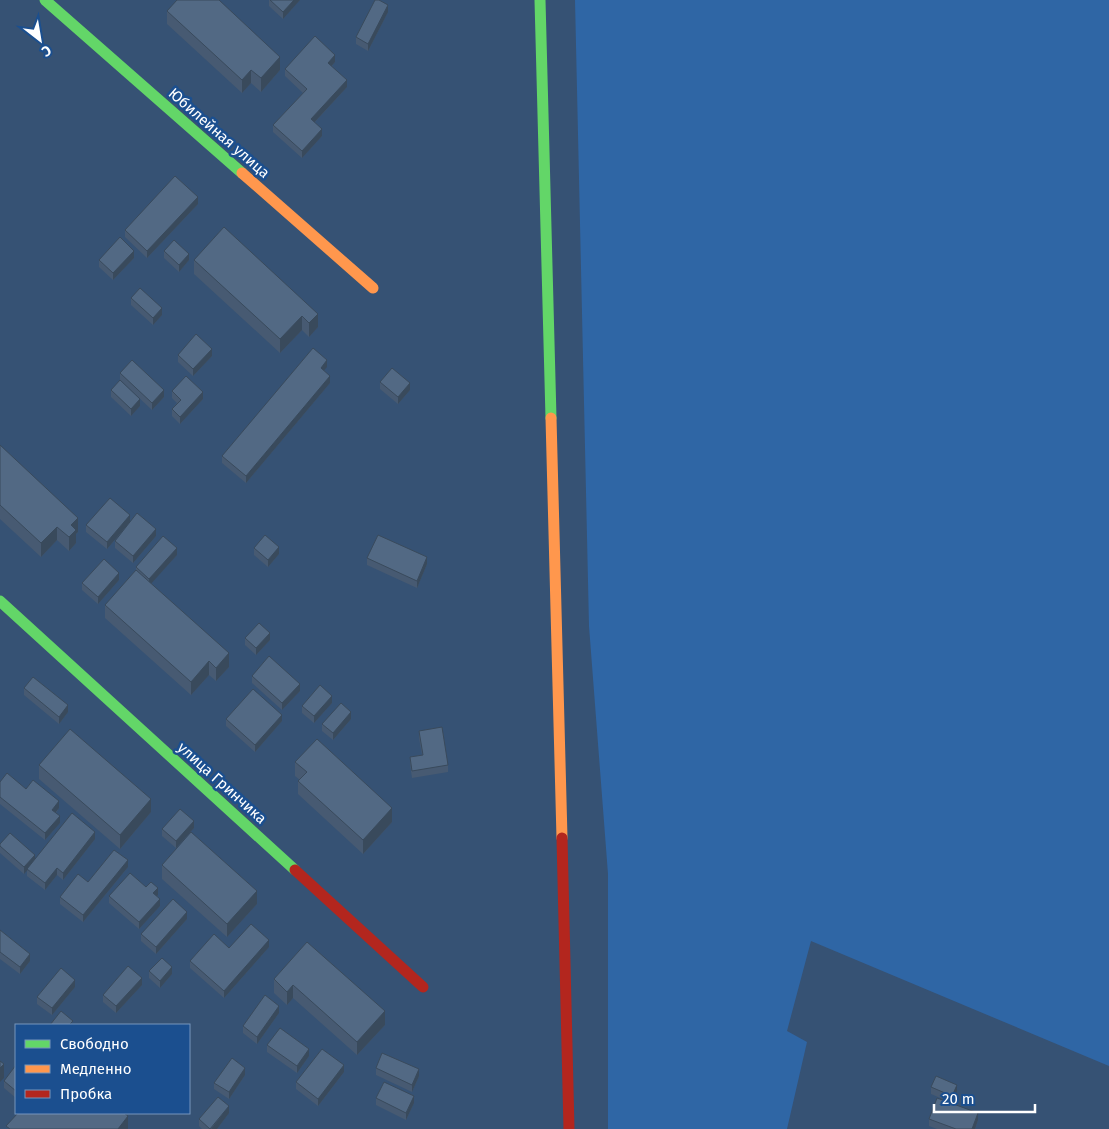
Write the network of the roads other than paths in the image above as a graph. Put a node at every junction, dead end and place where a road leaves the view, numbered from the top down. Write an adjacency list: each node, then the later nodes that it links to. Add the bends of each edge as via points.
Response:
1 (45, 0): 3 (street, Юбилейная улица)
2 (540, 0): 6 (street)
3 (373, 288)
4 (0, 601): 5 (street, улица Гринчика)
5 (423, 987)
6 (569, 1129)

